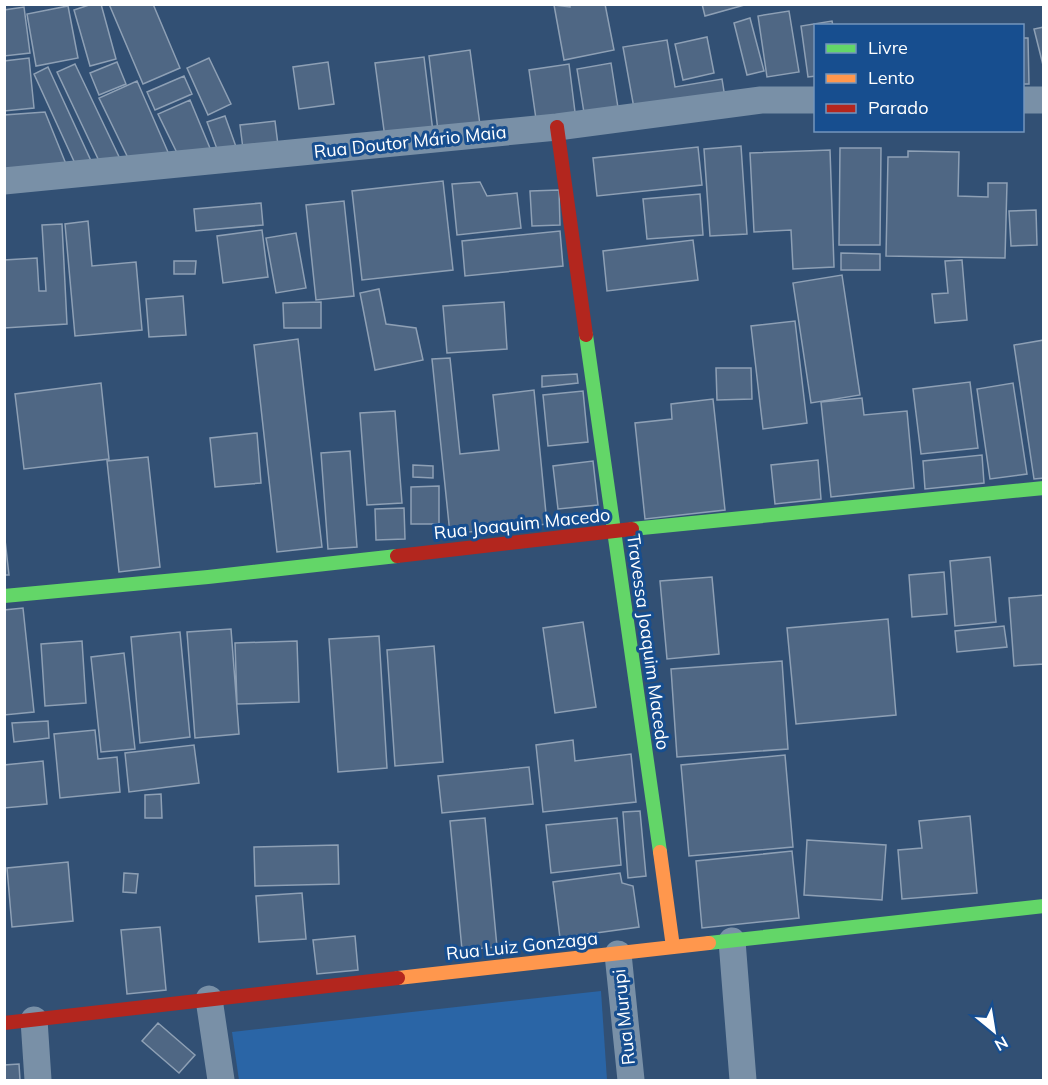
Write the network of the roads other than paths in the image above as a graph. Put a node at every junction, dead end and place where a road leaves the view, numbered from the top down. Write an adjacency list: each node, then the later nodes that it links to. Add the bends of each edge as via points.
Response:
1 (814, 100): 4 (street, Rua Doutor Mário Maia, via 761,100)
2 (1024, 100): 3 (street)
3 (1044, 100)
4 (557, 127): 5 (street, Rua Doutor Mário Maia); 7 (street, Travessa Joaquim Macedo)
5 (4, 181)
6 (1044, 488): 7 (street, Rua Joaquim Macedo)
7 (615, 531): 8 (street, Rua Joaquim Macedo); 11 (street, Travessa Joaquim Macedo)
8 (4, 596)
9 (1044, 906): 10 (street, Rua Luiz Gonzaga)
10 (732, 940): 11 (street, Rua Luiz Gonzaga); 19 (street)
11 (673, 947): 12 (street, Rua Luiz Gonzaga)
12 (618, 954): 13 (street, Rua Luiz Gonzaga); 18 (street, Rua Murupi)
13 (209, 999): 14 (street, Rua Luiz Gonzaga); 17 (street)
14 (34, 1020): 15 (street, Rua Luiz Gonzaga); 16 (street)
15 (4, 1023)
16 (38, 1080)
17 (221, 1080)
18 (631, 1080)
19 (743, 1080)

